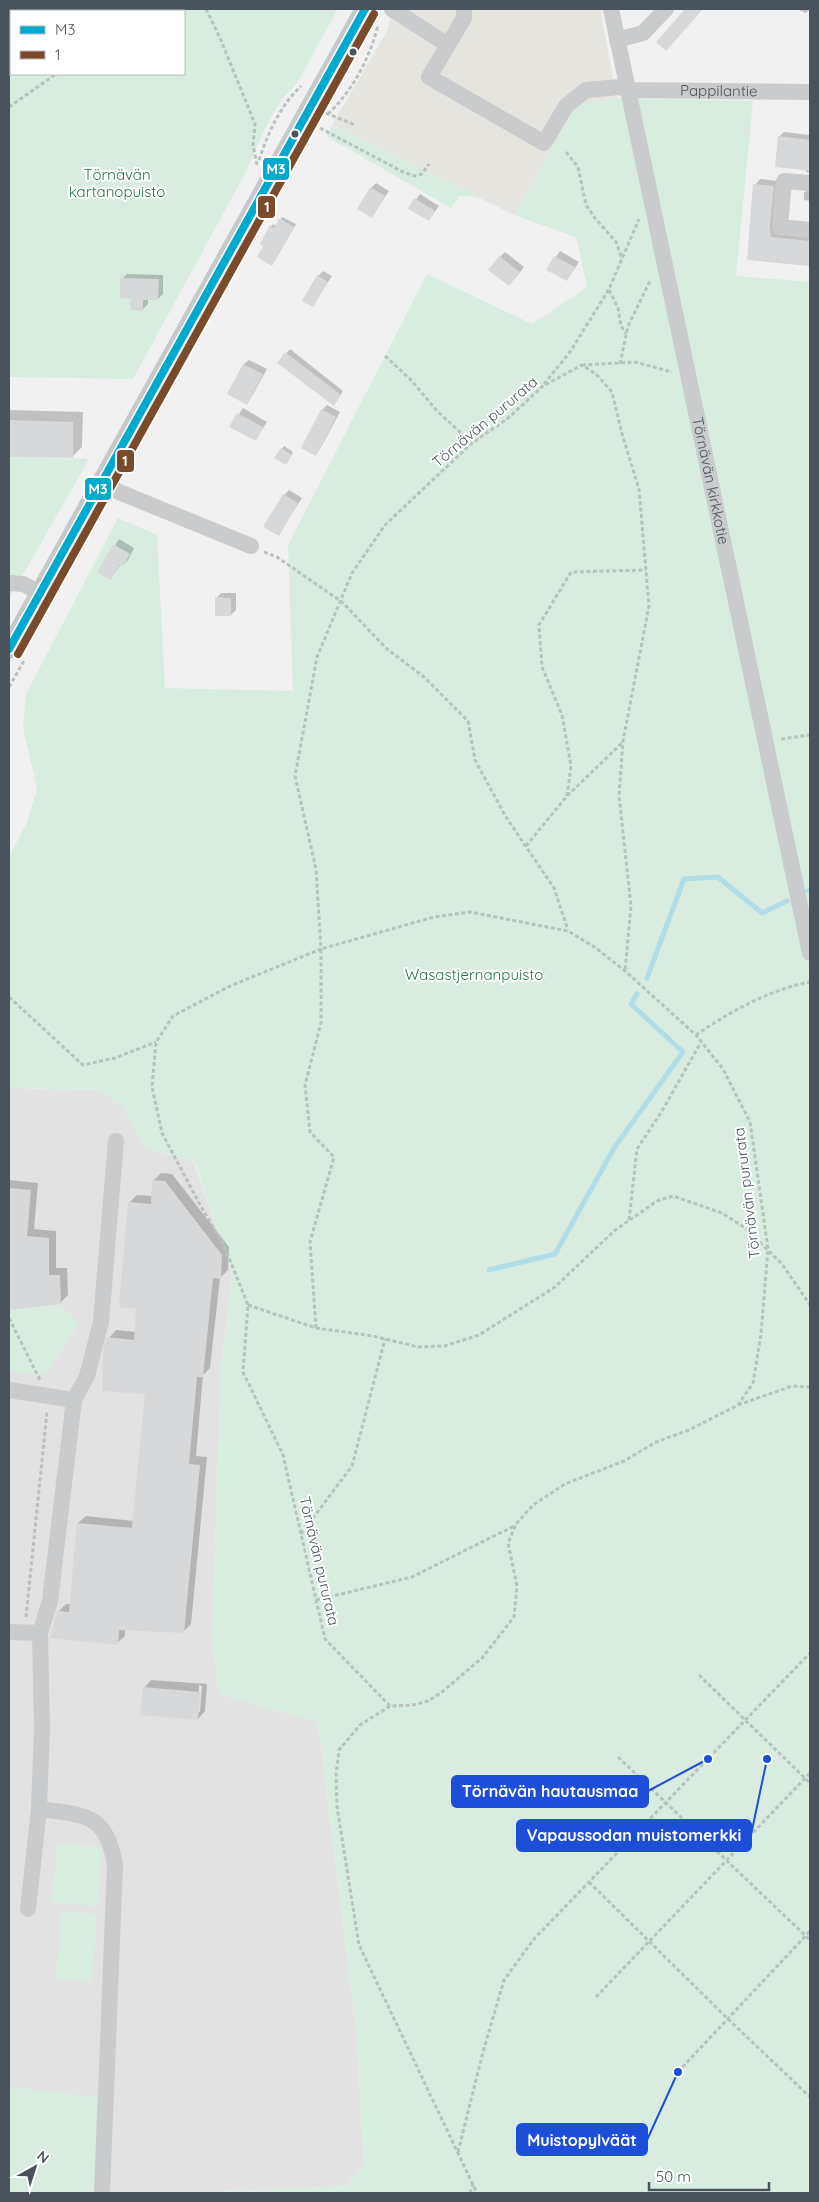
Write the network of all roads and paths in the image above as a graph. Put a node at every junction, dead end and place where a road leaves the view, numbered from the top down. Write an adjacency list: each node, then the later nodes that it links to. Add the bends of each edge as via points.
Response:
1 (206, 9): 20 (path, via 254,124 253,145)
2 (365, 9): 15 (main road)
3 (392, 9): 7 (street)
4 (464, 9): 10 (street, via 464,18)
5 (610, 9): 9 (street, Törnävän kirkkotie)
6 (666, 9): 9 (street, via 643,34)
7 (411, 13): 10 (street)
8 (378, 24): 15 (path, via 366,60 350,90)
9 (617, 40): 12 (street, Törnävän kirkkotie)
10 (448, 44): 12 (street, Pappilantie, via 429,77 544,143 566,106 586,90)
11 (55, 75): 14 (path)
12 (628, 90): 13 (street, Pappilantie); 24 (street, Törnävän kirkkotie)
13 (810, 92)
14 (9, 107)
15 (319, 109): 16 (path); 34 (main road, via 241,233)
16 (355, 125)
17 (320, 128): 19 (path, via 415,176 422,174)
18 (566, 152): 25 (path, via 578,167 586,204 616,242)
19 (430, 164)
20 (257, 165)
21 (810, 183): 23 (street, via 784,181 780,227)
22 (640, 218): 25 (path)
23 (810, 230)
24 (662, 256): 27 (path); 31 (street, Törnävän kirkkotie)
25 (622, 259): 26 (path)
26 (609, 289): 27 (path); 32 (path, via 570,352)
27 (626, 334): 29 (path)
28 (385, 356): 33 (path)
29 (620, 364): 30 (path); 31 (path, via 635,362)
30 (582, 365): 32 (path, Törnävän pururata); 36 (path, via 596,374 612,392 639,489)
31 (688, 378): 42 (street, Törnävän kirkkotie)
32 (543, 386): 33 (path, Törnävän pururata, via 507,419)
33 (472, 444): 39 (path, Törnävän pururata, via 385,525 352,574)
34 (102, 482): 35 (street); 38 (main road)
35 (250, 546): 39 (path, via 277,558)
36 (646, 570): 43 (path, via 649,606); 44 (path, via 571,572 539,624 542,667 562,715 571,766)
37 (9, 583): 38 (street, via 23,584)
38 (40, 593): 40 (main road)
39 (342, 602): 45 (path, via 387,650 424,678 468,721 474,760); 47 (path, Törnävän pururata, via 317,657 295,776 316,869)
40 (9, 650)
41 (810, 735): 42 (path)
42 (765, 740): 48 (street, Törnävän kirkkotie)
43 (623, 741): 44 (path); 49 (path, via 619,796 631,906)
44 (567, 796): 45 (path)
45 (526, 846): 46 (path, via 554,888)
46 (568, 931): 47 (path, Törnävän pururata, via 470,912 434,917); 49 (path, Törnävän pururata)
47 (321, 949): 53 (path, Törnävän pururata, via 230,986 173,1016); 61 (path, via 321,1023 305,1085 310,1132 334,1157 310,1242)
48 (810, 952)
49 (625, 971): 52 (path, Törnävän pururata)
50 (810, 982): 52 (path, via 775,992)
51 (9, 997): 53 (path, via 83,1065 115,1058)
52 (696, 1035): 54 (path, Törnävän pururata)
53 (156, 1042): 59 (path, Törnävän pururata, via 152,1087 162,1133 225,1248)
54 (701, 1042): 56 (path, via 637,1149); 57 (path, Törnävän pururata, via 723,1069 750,1122)
55 (116, 1141): 66 (street, via 101,1322 87,1376)
56 (629, 1220): 57 (path, via 657,1201 673,1196 722,1213 744,1226); 62 (path, via 556,1287 479,1335 444,1346 418,1346)
57 (768, 1249): 58 (path); 67 (path, Törnävän pururata, via 753,1383)
58 (810, 1305)
59 (248, 1306): 61 (path); 69 (path, Törnävän pururata, via 243,1372 283,1455)
60 (9, 1318): 65 (path)
61 (316, 1328): 62 (path)
62 (385, 1339): 69 (path, via 352,1466)
63 (810, 1387): 67 (path, via 792,1386)
64 (9, 1390): 65 (street)
65 (48, 1396): 66 (street); 71 (path)
66 (74, 1400): 71 (street, via 50,1601)
67 (738, 1405): 68 (path, Törnävän pururata, via 690,1430 656,1442 624,1461 565,1484 533,1505)
68 (516, 1524): 70 (path, via 412,1577); 74 (path, Törnävän pururata, via 508,1542 517,1586 514,1617 482,1658 442,1692 413,1706)
69 (300, 1535): 70 (path, Törnävän pururata)
70 (316, 1600): 74 (path, Törnävän pururata, via 325,1639)
71 (24, 1632): 81 (street, via 42,1729)
72 (810, 1653): 75 (path)
73 (699, 1675): 75 (path)
74 (390, 1706): 93 (path, via 360,1725 340,1750 336,1775 342,1837 359,1945)
75 (745, 1720): 78 (path); 80 (path)
76 (618, 1757): 80 (path)
77 (810, 1773): 78 (path)
78 (805, 1778): 79 (path); 82 (path)
79 (810, 1783)
80 (666, 1803): 82 (path); 83 (path)
81 (39, 1809): 84 (street); 95 (street, via 76,1814 93,1821 112,1845 115,1865)
82 (727, 1860): 86 (path); 88 (path)
83 (590, 1882): 88 (path); 93 (path, via 534,1939 504,1980)
84 (28, 1909)
85 (810, 1931): 86 (path)
86 (806, 1936): 87 (path); 90 (path)
87 (810, 1940)
88 (649, 1942): 89 (path); 90 (path)
89 (596, 1997)
90 (728, 2019): 91 (path); 92 (path)
91 (678, 2072)
92 (810, 2097)
93 (458, 2152): 94 (path)
94 (473, 2184): 96 (path); 97 (path)
95 (102, 2193)
96 (470, 2193)
97 (477, 2193)

